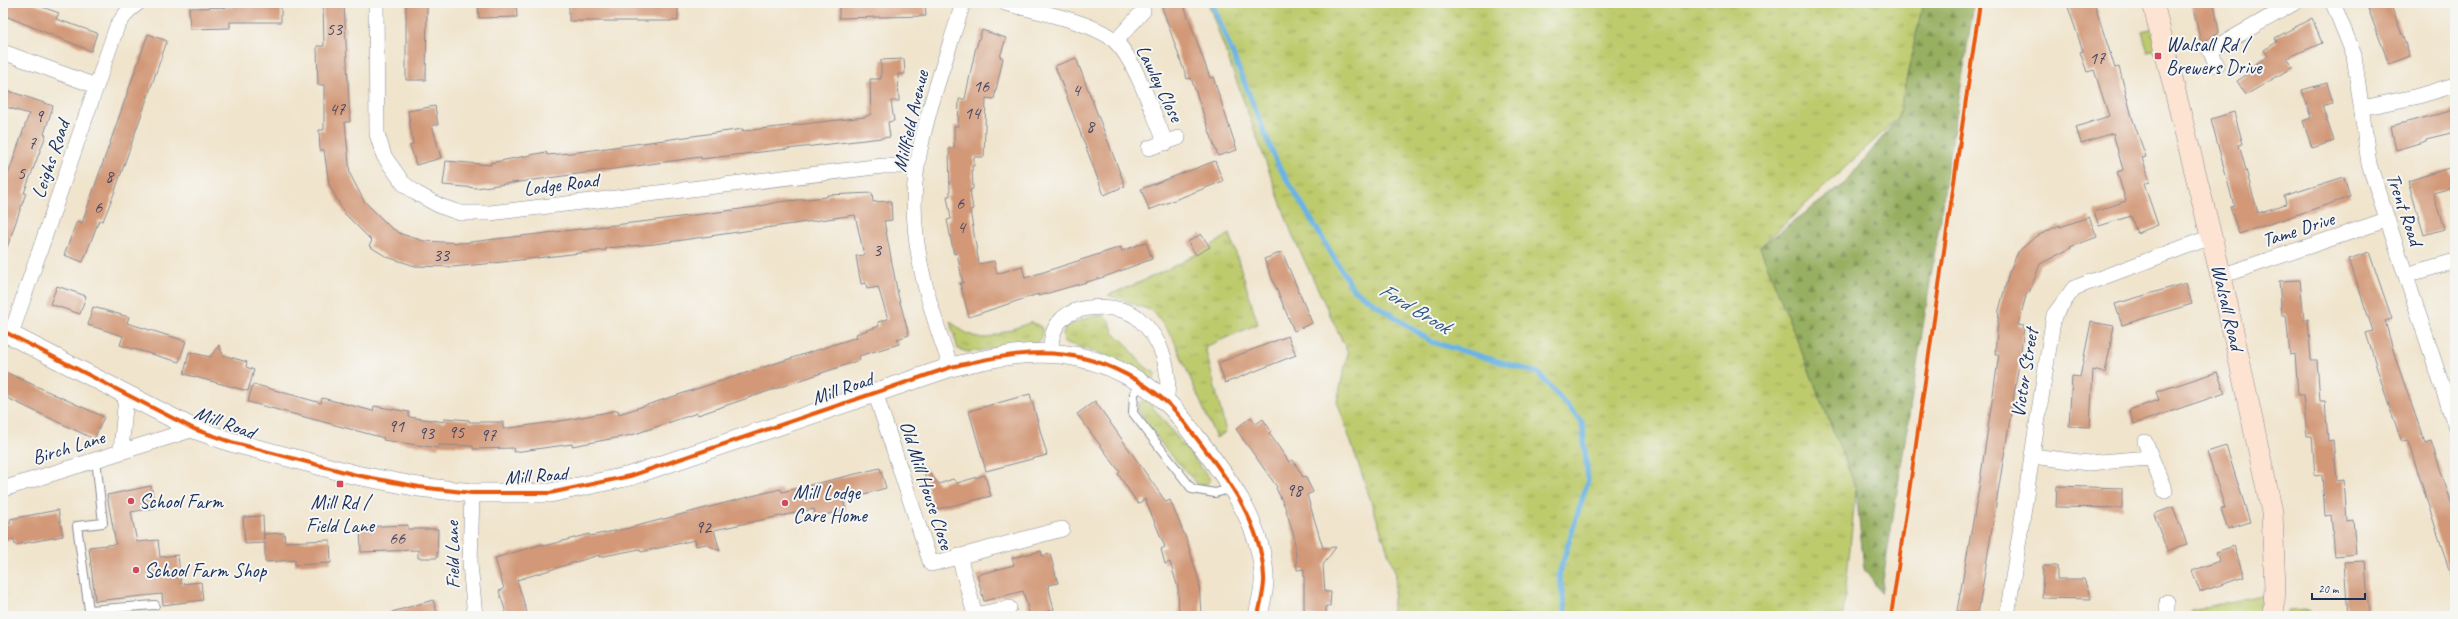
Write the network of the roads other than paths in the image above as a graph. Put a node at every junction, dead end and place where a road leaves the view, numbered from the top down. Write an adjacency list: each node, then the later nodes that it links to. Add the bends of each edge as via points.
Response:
1 (138, 3): 13 (street, Leighs Road, via 117,26)
2 (376, 3): 16 (street, Lodge Road, via 377,134 384,156 403,183 440,206 460,213 490,213 883,166)
3 (963, 3): 16 (street, Millfield Avenue, via 931,109)
4 (1005, 3): 9 (street, Lawley Close, via 1088,26)
5 (2153, 3): 18 (main road, Walsall Road)
6 (2294, 3): 11 (street, via 2210,52)
7 (2333, 3): 14 (street, Trent Road, via 2354,55)
8 (1143, 11): 9 (street, Lawley Close)
9 (1116, 41): 15 (street, Lawley Close, via 1129,60 1172,141)
10 (3, 52): 13 (street)
11 (2217, 65)
12 (2455, 85): 14 (street, via 2415,97)
13 (96, 86): 22 (street, Leighs Road)
14 (2361, 108): 17 (street, Trent Road, via 2369,164)
15 (1150, 148)
16 (917, 166): 24 (street, Millfield Avenue, via 915,203 923,276 932,313)
17 (2386, 220): 20 (street, Trent Road); 21 (street, Tame Drive)
18 (2212, 237): 21 (main road, Walsall Road); 33 (street, Victor Street, via 2074,288 2054,315)
19 (2455, 261): 20 (street)
20 (2406, 275): 29 (street, Trent Road)
21 (2221, 276): 47 (main road, Walsall Road, via 2272,512 2275,589)
22 (7, 333): 27 (street, Mill Road)
23 (1051, 352): 24 (street, Mill Road, via 991,358); 25 (street, Mill Road, via 1103,364); 28 (street, via 1054,329 1063,317 1077,311 1098,306 1137,317 1157,339 1164,358 1168,371)
24 (951, 367): 26 (street, Mill Road)
25 (1141, 383): 28 (street, Mill Road); 37 (lane, via 1134,394 1133,413 1192,489 1215,493)
26 (875, 392): 39 (street, Mill Road, via 630,476 550,493); 41 (street, Old Mill House Close, via 931,564)
27 (126, 396): 30 (street, Mill Road); 32 (street, Birch Lane)
28 (1166, 401): 37 (street, Mill Road)
29 (2455, 425)
30 (194, 429): 32 (street, Birch Lane); 39 (street, Mill Road, via 245,446 356,475 419,487)
31 (2145, 442): 34 (street)
32 (121, 451): 35 (street, Birch Lane)
33 (2032, 456): 34 (street, via 2088,463); 46 (street, Victor Street)
34 (2150, 458): 38 (street)
35 (96, 460): 36 (street, Birch Lane); 42 (lane, via 103,523 77,526 89,610)
36 (3, 488)
37 (1233, 488): 45 (street, Mill Road, via 1255,531 1263,570)
38 (2165, 492)
39 (472, 493): 44 (street, Field Lane, via 470,564)
40 (1062, 529): 41 (street, Old Mill House Close)
41 (959, 556): 43 (street, Old Mill House Close, via 975,615)
42 (155, 605)
43 (1009, 608)
44 (475, 616)
45 (1258, 616)
46 (2007, 616)
47 (2273, 616)

